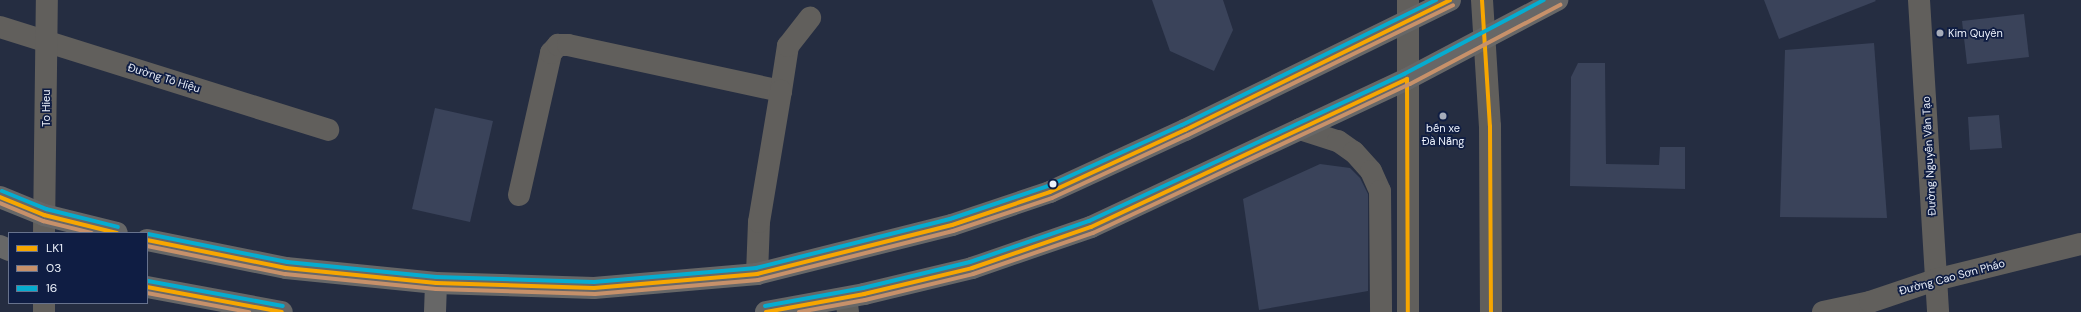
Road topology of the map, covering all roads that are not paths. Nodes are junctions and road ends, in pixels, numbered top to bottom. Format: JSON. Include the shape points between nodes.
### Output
{"nodes":[{"id":1,"x":47,"y":0,"type":"edge"},
{"id":2,"x":1408,"y":0,"type":"edge"},
{"id":3,"x":1450,"y":0,"type":"edge"},
{"id":4,"x":1482,"y":0,"type":"edge"},
{"id":5,"x":1557,"y":0,"type":"edge"},
{"id":6,"x":1919,"y":0,"type":"edge"},
{"id":7,"x":810,"y":18,"type":"dead end"},
{"id":8,"x":1408,"y":22,"type":"junction"},
{"id":9,"x":0,"y":27,"type":"edge"},
{"id":10,"x":1485,"y":39,"type":"junction"},
{"id":11,"x":47,"y":42,"type":"junction"},
{"id":12,"x":1408,"y":79,"type":"junction"},
{"id":13,"x":781,"y":91,"type":"junction"},
{"id":14,"x":1300,"y":129,"type":"junction"},
{"id":15,"x":328,"y":130,"type":"dead end"},
{"id":16,"x":519,"y":195,"type":"dead end"},
{"id":17,"x":0,"y":197,"type":"edge"},
{"id":18,"x":44,"y":224,"type":"edge"},
{"id":19,"x":109,"y":232,"type":"edge"},
{"id":20,"x":148,"y":240,"type":"edge"},
{"id":21,"x":2081,"y":244,"type":"edge"},
{"id":22,"x":758,"y":274,"type":"junction"},
{"id":23,"x":1935,"y":280,"type":"junction"},
{"id":24,"x":436,"y":283,"type":"junction"},
{"id":25,"x":148,"y":287,"type":"edge"},
{"id":26,"x":847,"y":305,"type":"edge"},
{"id":27,"x":282,"y":312,"type":"edge"},
{"id":28,"x":435,"y":312,"type":"edge"},
{"id":29,"x":766,"y":312,"type":"edge"},
{"id":30,"x":1381,"y":312,"type":"edge"},
{"id":31,"x":1408,"y":312,"type":"edge"},
{"id":32,"x":1491,"y":312,"type":"edge"},
{"id":33,"x":1823,"y":312,"type":"edge"},
{"id":34,"x":1938,"y":312,"type":"edge"}],
"edges":[{"from":1,"to":11,"type":"street","name":"To Hieu"},
{"from":2,"to":8,"type":"street"},
{"from":3,"to":8,"type":"highway"},
{"from":4,"to":10,"type":"street"},
{"from":5,"to":10,"type":"highway"},
{"from":6,"to":23,"type":"street","name":"Đường Nguyễn Văn Tạo"},
{"from":7,"to":13,"type":"street","via":[[788,46]]},
{"from":8,"to":12,"type":"street"},
{"from":8,"to":22,"type":"highway","via":[[1050,192],[945,227]]},
{"from":9,"to":11,"type":"street","name":"Đường Tô Hiệu"},
{"from":10,"to":12,"type":"highway"},
{"from":10,"to":32,"type":"street","via":[[1490,126]]},
{"from":11,"to":15,"type":"street","name":"Đường Tô Hiệu"},
{"from":11,"to":18,"type":"street","name":"To Hieu"},
{"from":12,"to":14,"type":"highway"},
{"from":12,"to":31,"type":"street"},
{"from":13,"to":16,"type":"street","via":[[568,45],[558,45],[551,53]]},
{"from":13,"to":22,"type":"street","via":[[759,222]]},
{"from":14,"to":26,"type":"highway","via":[[1091,227],[972,268]]},
{"from":14,"to":30,"type":"street","via":[[1338,141],[1354,152],[1371,171],[1380,191]]},
{"from":17,"to":18,"type":"highway"},
{"from":18,"to":19,"type":"highway"},
{"from":20,"to":24,"type":"highway","via":[[286,268]]},
{"from":21,"to":23,"type":"street","name":"Đường Cao Sơn Pháo"},
{"from":22,"to":24,"type":"highway","via":[[594,288]]},
{"from":23,"to":33,"type":"street","name":"Đường Cao Sơn Pháo","via":[[1870,302]]},
{"from":23,"to":34,"type":"street","name":"Đường Nguyễn Văn Tạo"},
{"from":24,"to":28,"type":"highway"},
{"from":25,"to":27,"type":"highway"},
{"from":26,"to":29,"type":"highway"}]}
